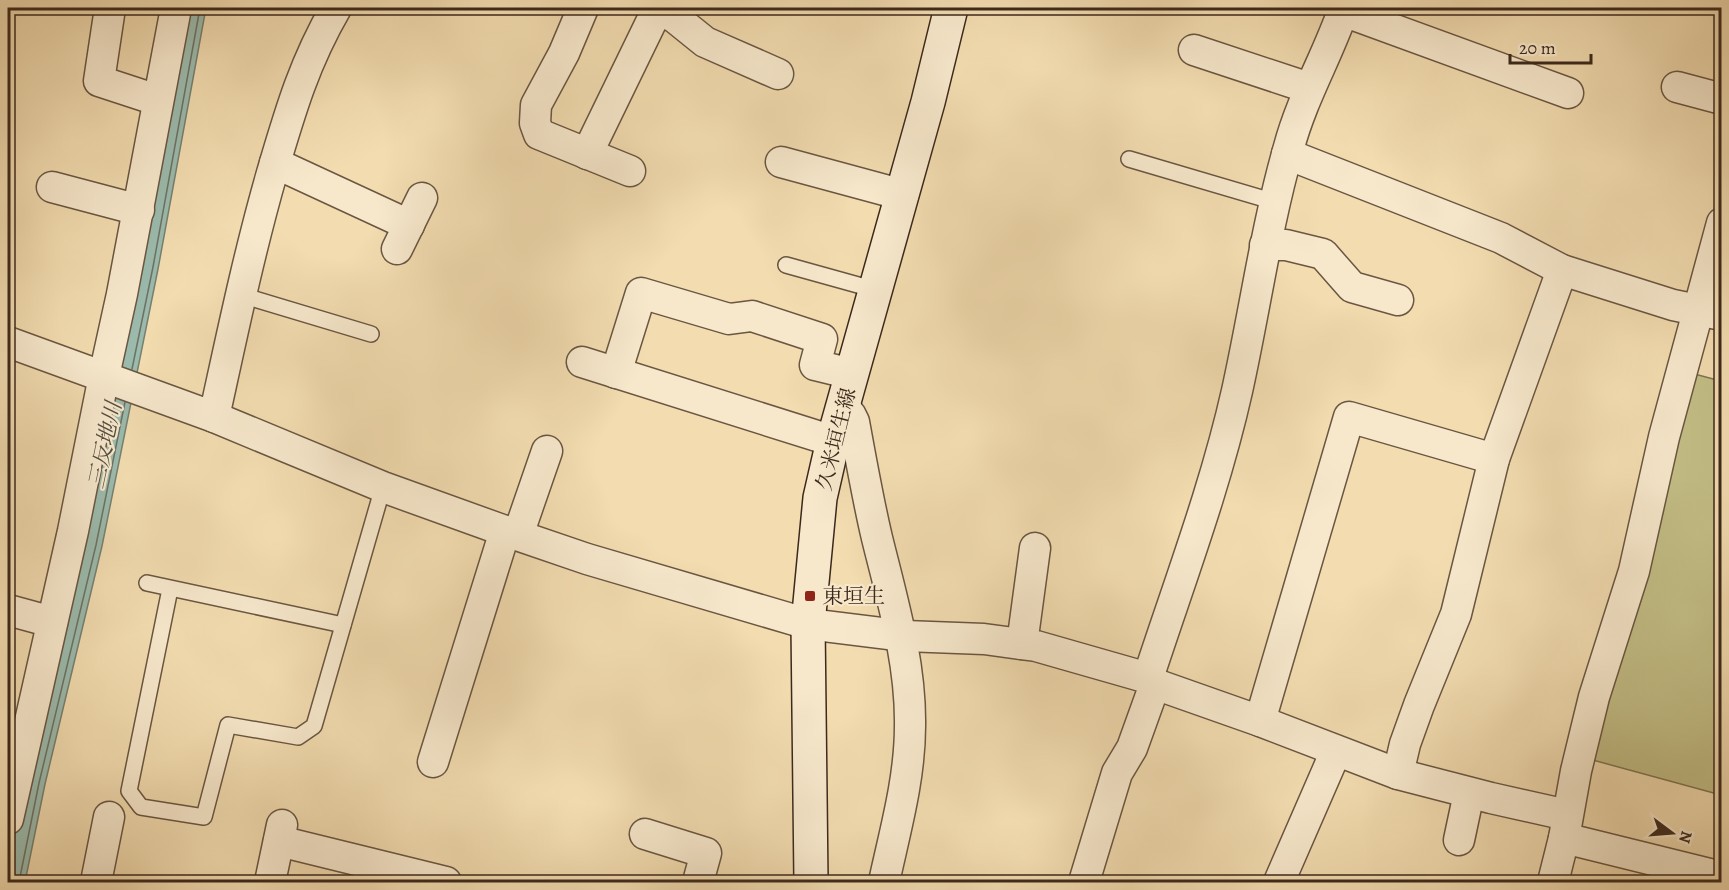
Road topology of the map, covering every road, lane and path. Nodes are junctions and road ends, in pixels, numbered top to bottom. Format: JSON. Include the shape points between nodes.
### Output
{"nodes":[{"id":1,"x":110,"y":8,"type":"edge"},
{"id":2,"x":176,"y":8,"type":"edge"},
{"id":3,"x":336,"y":8,"type":"edge"},
{"id":4,"x":583,"y":8,"type":"edge"},
{"id":5,"x":656,"y":8,"type":"edge"},
{"id":6,"x":951,"y":8,"type":"edge"},
{"id":7,"x":1344,"y":9,"type":"edge"},
{"id":8,"x":1194,"y":50,"type":"dead end"},
{"id":9,"x":778,"y":74,"type":"dead end"},
{"id":10,"x":1554,"y":82,"type":"dead end"},
{"id":11,"x":1677,"y":87,"type":"dead end"},
{"id":12,"x":1309,"y":88,"type":"junction"},
{"id":13,"x":1722,"y":99,"type":"edge"},
{"id":14,"x":157,"y":100,"type":"junction"},
{"id":15,"x":587,"y":154,"type":"junction"},
{"id":16,"x":1287,"y":154,"type":"junction"},
{"id":17,"x":1130,"y":159,"type":"dead end"},
{"id":18,"x":781,"y":162,"type":"dead end"},
{"id":19,"x":275,"y":163,"type":"junction"},
{"id":20,"x":630,"y":171,"type":"dead end"},
{"id":21,"x":52,"y":187,"type":"dead end"},
{"id":22,"x":903,"y":195,"type":"junction"},
{"id":23,"x":422,"y":198,"type":"dead end"},
{"id":24,"x":1275,"y":202,"type":"junction"},
{"id":25,"x":139,"y":210,"type":"junction"},
{"id":26,"x":1722,"y":223,"type":"edge"},
{"id":27,"x":1265,"y":245,"type":"junction"},
{"id":28,"x":786,"y":265,"type":"dead end"},
{"id":29,"x":1562,"y":270,"type":"junction"},
{"id":30,"x":876,"y":290,"type":"junction"},
{"id":31,"x":241,"y":295,"type":"junction"},
{"id":32,"x":1398,"y":300,"type":"dead end"},
{"id":33,"x":1709,"y":312,"type":"edge"},
{"id":34,"x":371,"y":334,"type":"dead end"},
{"id":35,"x":8,"y":342,"type":"edge"},
{"id":36,"x":582,"y":362,"type":"dead end"},
{"id":37,"x":616,"y":373,"type":"junction"},
{"id":38,"x":852,"y":374,"type":"junction"},
{"id":39,"x":105,"y":377,"type":"junction"},
{"id":40,"x":842,"y":410,"type":"junction"},
{"id":41,"x":214,"y":417,"type":"junction"},
{"id":42,"x":833,"y":441,"type":"junction"},
{"id":43,"x":547,"y":451,"type":"dead end"},
{"id":44,"x":1494,"y":459,"type":"junction"},
{"id":45,"x":383,"y":487,"type":"junction"},
{"id":46,"x":511,"y":533,"type":"junction"},
{"id":47,"x":1035,"y":548,"type":"dead end"},
{"id":48,"x":147,"y":583,"type":"dead end"},
{"id":49,"x":170,"y":589,"type":"junction"},
{"id":50,"x":8,"y":610,"type":"edge"},
{"id":51,"x":52,"y":622,"type":"junction"},
{"id":52,"x":808,"y":624,"type":"junction"},
{"id":53,"x":343,"y":625,"type":"junction"},
{"id":54,"x":900,"y":636,"type":"junction"},
{"id":55,"x":1022,"y":644,"type":"junction"},
{"id":56,"x":1152,"y":681,"type":"junction"},
{"id":57,"x":1260,"y":721,"type":"junction"},
{"id":58,"x":1336,"y":750,"type":"junction"},
{"id":59,"x":433,"y":762,"type":"dead end"},
{"id":60,"x":1398,"y":774,"type":"junction"},
{"id":61,"x":1469,"y":793,"type":"junction"},
{"id":62,"x":109,"y":817,"type":"dead end"},
{"id":63,"x":8,"y":819,"type":"edge"},
{"id":64,"x":1566,"y":826,"type":"junction"},
{"id":65,"x":645,"y":834,"type":"dead end"},
{"id":66,"x":1459,"y":840,"type":"dead end"},
{"id":67,"x":106,"y":877,"type":"edge"},
{"id":68,"x":1722,"y":877,"type":"edge"},
{"id":69,"x":270,"y":882,"type":"edge"},
{"id":70,"x":446,"y":882,"type":"edge"},
{"id":71,"x":698,"y":882,"type":"edge"},
{"id":72,"x":811,"y":882,"type":"edge"},
{"id":73,"x":884,"y":882,"type":"edge"},
{"id":74,"x":1084,"y":882,"type":"edge"},
{"id":75,"x":1279,"y":882,"type":"edge"},
{"id":76,"x":1553,"y":882,"type":"edge"}],
"edges":[{"from":1,"to":14,"type":"street","via":[[99,81]]},
{"from":2,"to":14,"type":"street"},
{"from":3,"to":19,"type":"street","via":[[294,96]]},
{"from":4,"to":15,"type":"street","via":[[536,105],[535,123],[539,134]]},
{"from":5,"to":9,"type":"street","via":[[674,16],[705,42]]},
{"from":5,"to":15,"type":"street"},
{"from":6,"to":22,"type":"main road","name":"久米垣生線"},
{"from":7,"to":10,"type":"street"},
{"from":7,"to":12,"type":"street"},
{"from":8,"to":12,"type":"street"},
{"from":11,"to":13,"type":"street"},
{"from":12,"to":16,"type":"street"},
{"from":14,"to":25,"type":"street"},
{"from":15,"to":20,"type":"street"},
{"from":16,"to":24,"type":"street"},
{"from":16,"to":29,"type":"street","via":[[1501,238]]},
{"from":17,"to":24,"type":"lane"},
{"from":18,"to":22,"type":"street"},
{"from":19,"to":23,"type":"street","via":[[403,237]]},
{"from":19,"to":31,"type":"street"},
{"from":21,"to":25,"type":"street"},
{"from":22,"to":30,"type":"main road","name":"久米垣生線"},
{"from":24,"to":27,"type":"street"},
{"from":25,"to":39,"type":"street"},
{"from":26,"to":33,"type":"street"},
{"from":27,"to":32,"type":"street","via":[[1306,248],[1323,254],[1352,287]]},
{"from":27,"to":56,"type":"street","via":[[1222,453]]},
{"from":28,"to":30,"type":"lane"},
{"from":29,"to":33,"type":"street","via":[[1673,305]]},
{"from":29,"to":44,"type":"street"},
{"from":30,"to":38,"type":"main road","name":"久米垣生線"},
{"from":31,"to":34,"type":"lane"},
{"from":31,"to":41,"type":"street"},
{"from":33,"to":64,"type":"street","via":[[1664,437],[1634,571],[1594,697]]},
{"from":35,"to":39,"type":"street"},
{"from":36,"to":37,"type":"street"},
{"from":37,"to":38,"type":"street","via":[[641,293],[729,319],[752,316],[822,339],[815,365]]},
{"from":37,"to":42,"type":"street"},
{"from":38,"to":40,"type":"main road","name":"久米垣生線"},
{"from":39,"to":41,"type":"street"},
{"from":39,"to":51,"type":"street"},
{"from":40,"to":42,"type":"main road","name":"久米垣生線"},
{"from":40,"to":54,"type":"street","via":[[854,422]]},
{"from":41,"to":45,"type":"street"},
{"from":42,"to":52,"type":"main road","name":"久米垣生線","via":[[820,498]]},
{"from":43,"to":46,"type":"street"},
{"from":44,"to":57,"type":"street","via":[[1349,417]]},
{"from":44,"to":60,"type":"street","via":[[1456,614],[1419,705]]},
{"from":45,"to":46,"type":"street"},
{"from":45,"to":53,"type":"lane"},
{"from":46,"to":52,"type":"street"},
{"from":46,"to":59,"type":"street"},
{"from":47,"to":55,"type":"street"},
{"from":48,"to":49,"type":"lane"},
{"from":49,"to":53,"type":"lane"},
{"from":49,"to":53,"type":"lane","via":[[129,791],[141,807],[204,817],[228,725],[298,737],[314,726]]},
{"from":50,"to":51,"type":"street"},
{"from":51,"to":63,"type":"street"},
{"from":52,"to":54,"type":"street"},
{"from":52,"to":72,"type":"main road","name":"久米垣生線"},
{"from":54,"to":55,"type":"street"},
{"from":54,"to":73,"type":"street","via":[[910,699],[910,727],[901,806]]},
{"from":55,"to":56,"type":"street"},
{"from":56,"to":57,"type":"street"},
{"from":56,"to":74,"type":"street","via":[[1132,748],[1117,773]]},
{"from":57,"to":58,"type":"street"},
{"from":58,"to":60,"type":"street"},
{"from":58,"to":75,"type":"street"},
{"from":60,"to":61,"type":"street"},
{"from":61,"to":64,"type":"street"},
{"from":61,"to":66,"type":"street"},
{"from":62,"to":67,"type":"street"},
{"from":64,"to":68,"type":"street"},
{"from":64,"to":76,"type":"street"},
{"from":65,"to":71,"type":"street","via":[[706,853]]},
{"from":69,"to":70,"type":"street","via":[[280,833]]}]}
